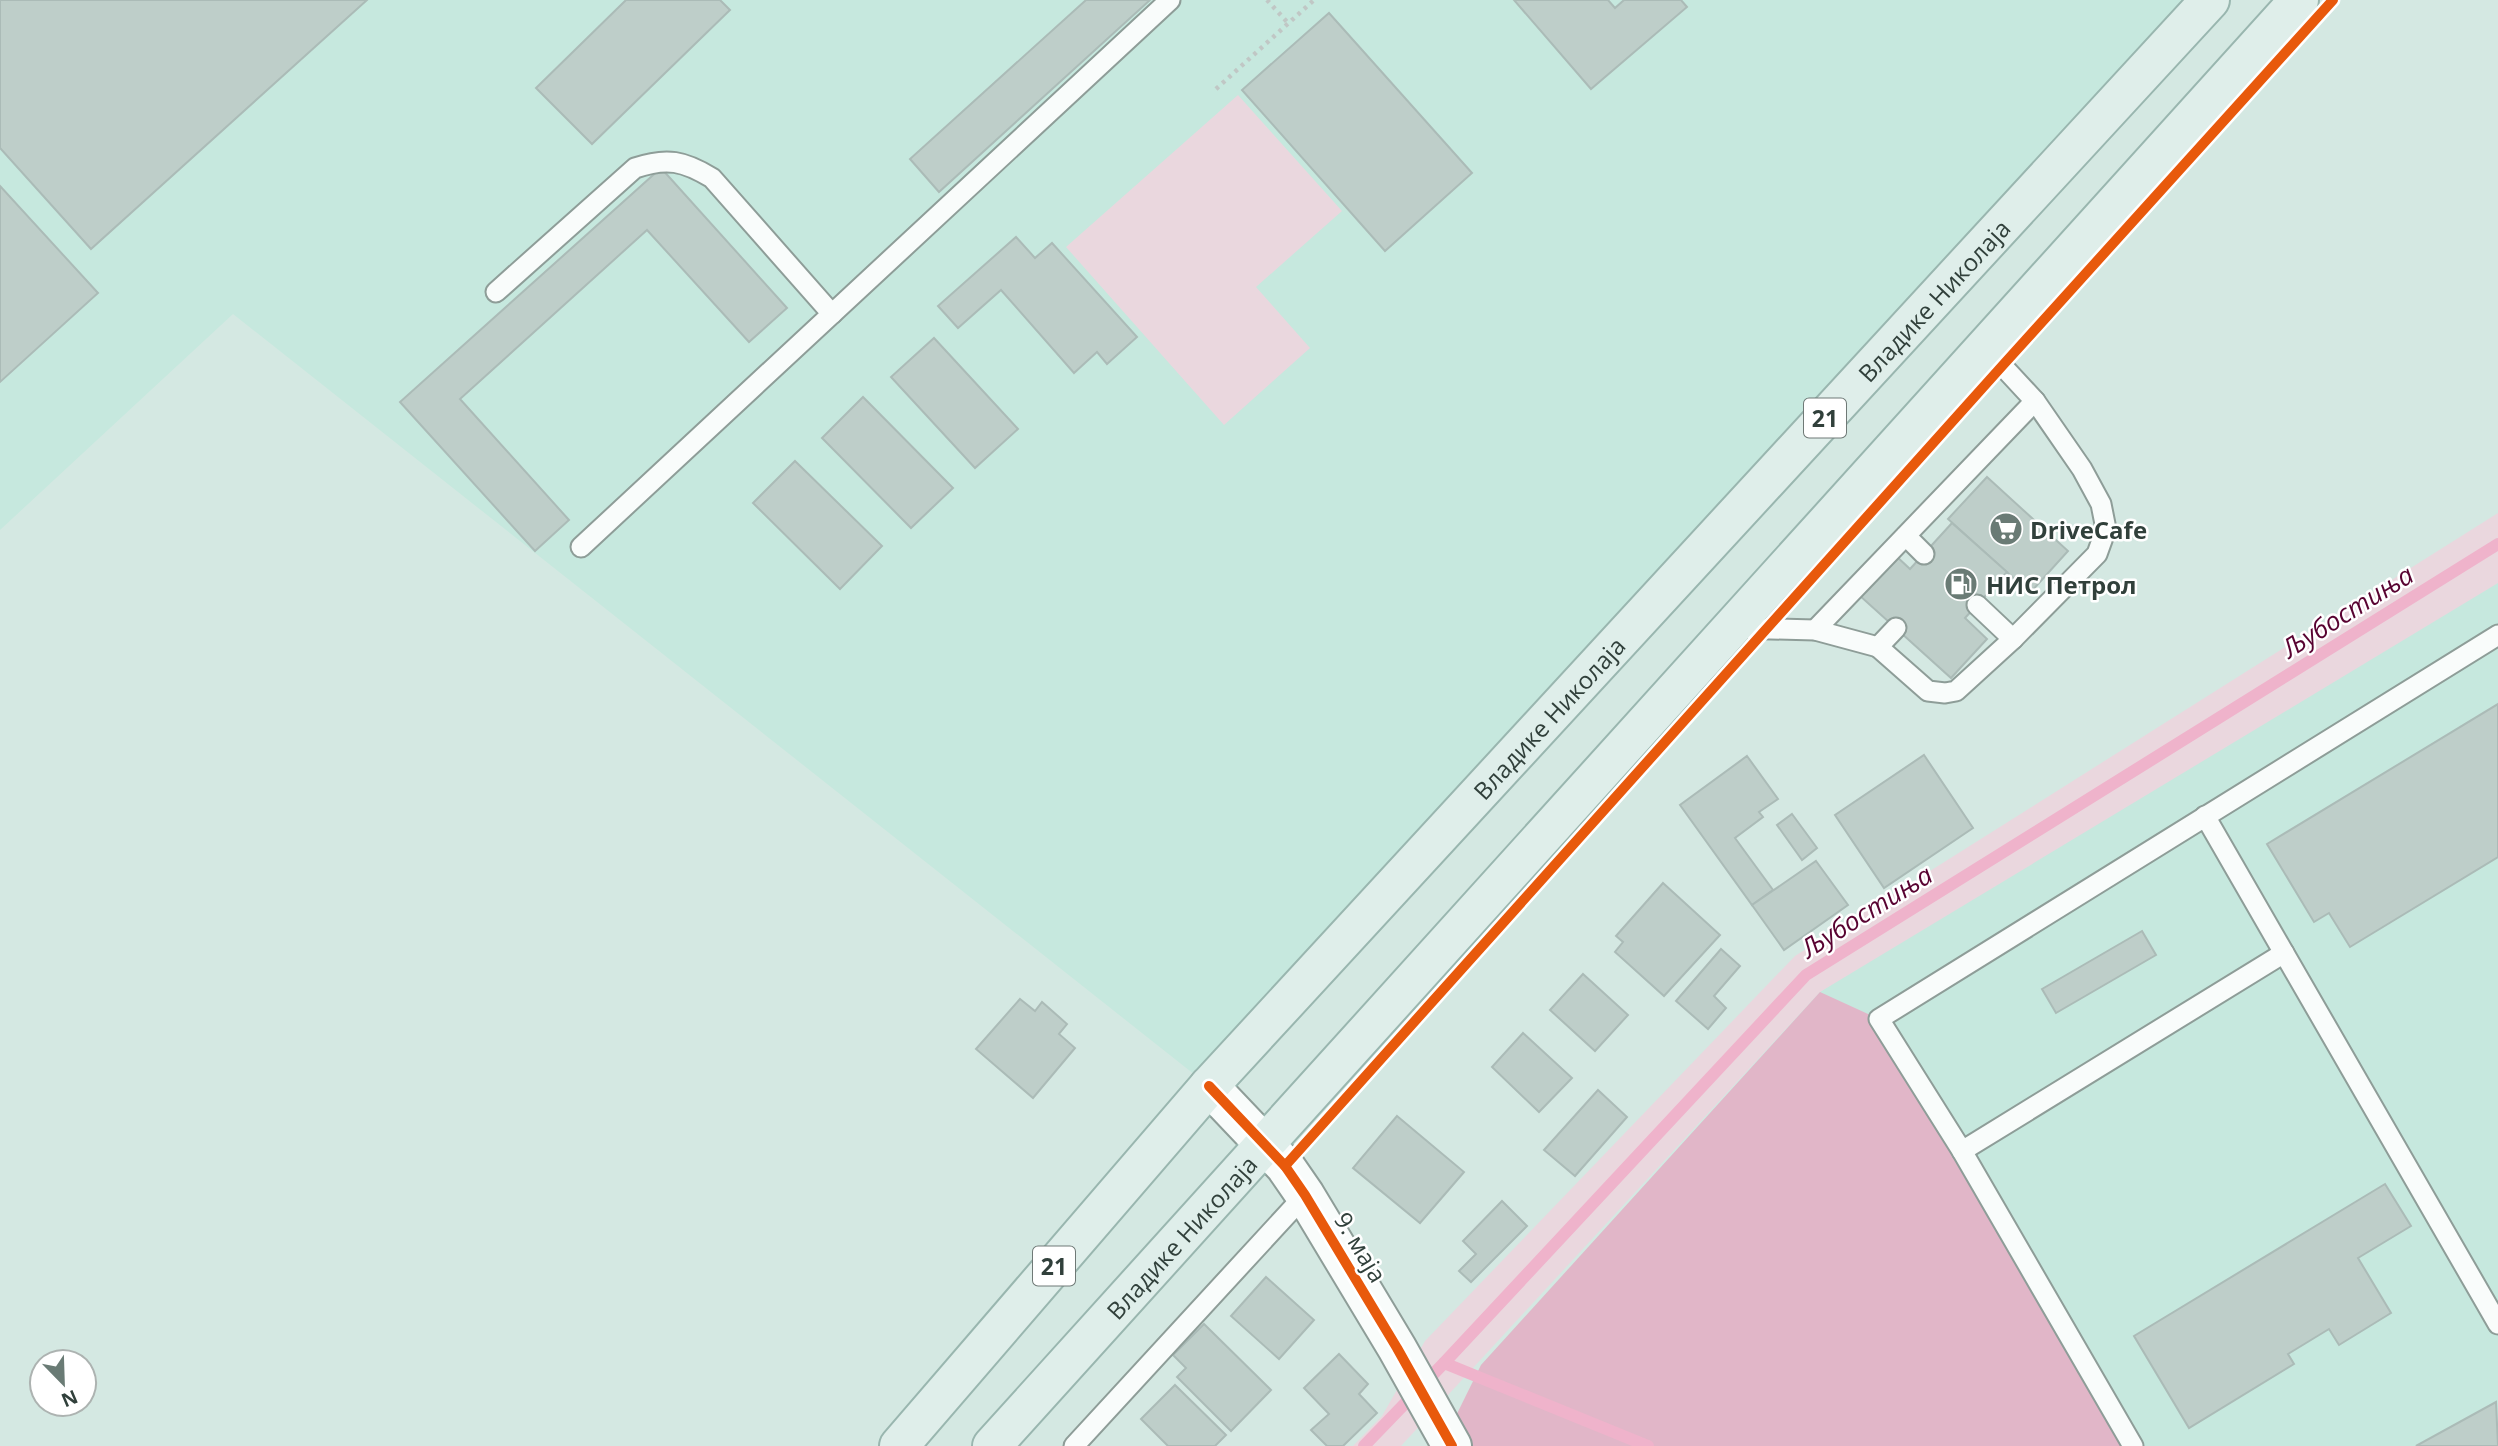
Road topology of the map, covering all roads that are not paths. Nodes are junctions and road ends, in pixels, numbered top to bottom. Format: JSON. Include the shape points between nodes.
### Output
{"nodes":[{"id":1,"x":1170,"y":0,"type":"edge"},
{"id":2,"x":2210,"y":0,"type":"edge"},
{"id":3,"x":2299,"y":0,"type":"edge"},
{"id":4,"x":496,"y":292,"type":"dead end"},
{"id":5,"x":832,"y":314,"type":"junction"},
{"id":6,"x":1984,"y":346,"type":"junction"},
{"id":7,"x":2035,"y":401,"type":"junction"},
{"id":8,"x":1906,"y":536,"type":"junction"},
{"id":9,"x":581,"y":547,"type":"dead end"},
{"id":10,"x":1924,"y":554,"type":"dead end"},
{"id":11,"x":1977,"y":604,"type":"dead end"},
{"id":12,"x":1731,"y":628,"type":"junction"},
{"id":13,"x":1896,"y":628,"type":"dead end"},
{"id":14,"x":1815,"y":630,"type":"junction"},
{"id":15,"x":2498,"y":635,"type":"edge"},
{"id":16,"x":2013,"y":639,"type":"junction"},
{"id":17,"x":1878,"y":647,"type":"junction"},
{"id":18,"x":2205,"y":816,"type":"junction"},
{"id":19,"x":2284,"y":953,"type":"junction"},
{"id":20,"x":1209,"y":1086,"type":"junction"},
{"id":21,"x":1266,"y":1145,"type":"junction"},
{"id":22,"x":1962,"y":1151,"type":"junction"},
{"id":23,"x":1305,"y":1195,"type":"junction"},
{"id":24,"x":2498,"y":1324,"type":"edge"},
{"id":25,"x":1445,"y":1443,"type":"edge"},
{"id":26,"x":899,"y":1446,"type":"edge"},
{"id":27,"x":992,"y":1446,"type":"edge"},
{"id":28,"x":1074,"y":1446,"type":"edge"},
{"id":29,"x":2133,"y":1446,"type":"edge"}],
"edges":[{"from":1,"to":5,"type":"lane"},
{"from":2,"to":20,"type":"main road","name":"Владике Николаја","number":"21"},
{"from":3,"to":6,"type":"main road","name":"Владике Николаја"},
{"from":4,"to":5,"type":"lane","via":[[635,168],[674,162],[693,166],[712,178]]},
{"from":5,"to":9,"type":"lane"},
{"from":6,"to":7,"type":"lane"},
{"from":6,"to":12,"type":"main road","name":"Владике Николаја"},
{"from":7,"to":8,"type":"lane"},
{"from":7,"to":16,"type":"lane","via":[[2082,469],[2101,504],[2106,528],[2096,554]]},
{"from":8,"to":10,"type":"lane"},
{"from":8,"to":14,"type":"lane"},
{"from":11,"to":16,"type":"lane"},
{"from":12,"to":14,"type":"lane"},
{"from":12,"to":21,"type":"main road","name":"Владике Николаја"},
{"from":13,"to":17,"type":"lane"},
{"from":14,"to":17,"type":"lane"},
{"from":15,"to":18,"type":"lane"},
{"from":16,"to":17,"type":"lane","via":[[1965,685],[1945,693],[1928,691]]},
{"from":18,"to":19,"type":"lane"},
{"from":18,"to":22,"type":"lane","via":[[1879,1019]]},
{"from":19,"to":22,"type":"lane"},
{"from":19,"to":24,"type":"lane"},
{"from":20,"to":21,"type":"street","name":"9. маја"},
{"from":20,"to":26,"type":"main road","name":"Владике Николаја","number":"21"},
{"from":21,"to":23,"type":"street","name":"9. маја"},
{"from":21,"to":27,"type":"main road","name":"Владике Николаја"},
{"from":22,"to":29,"type":"lane"},
{"from":23,"to":25,"type":"street","name":"9. маја","via":[[1397,1348]]},
{"from":23,"to":28,"type":"lane"}]}
